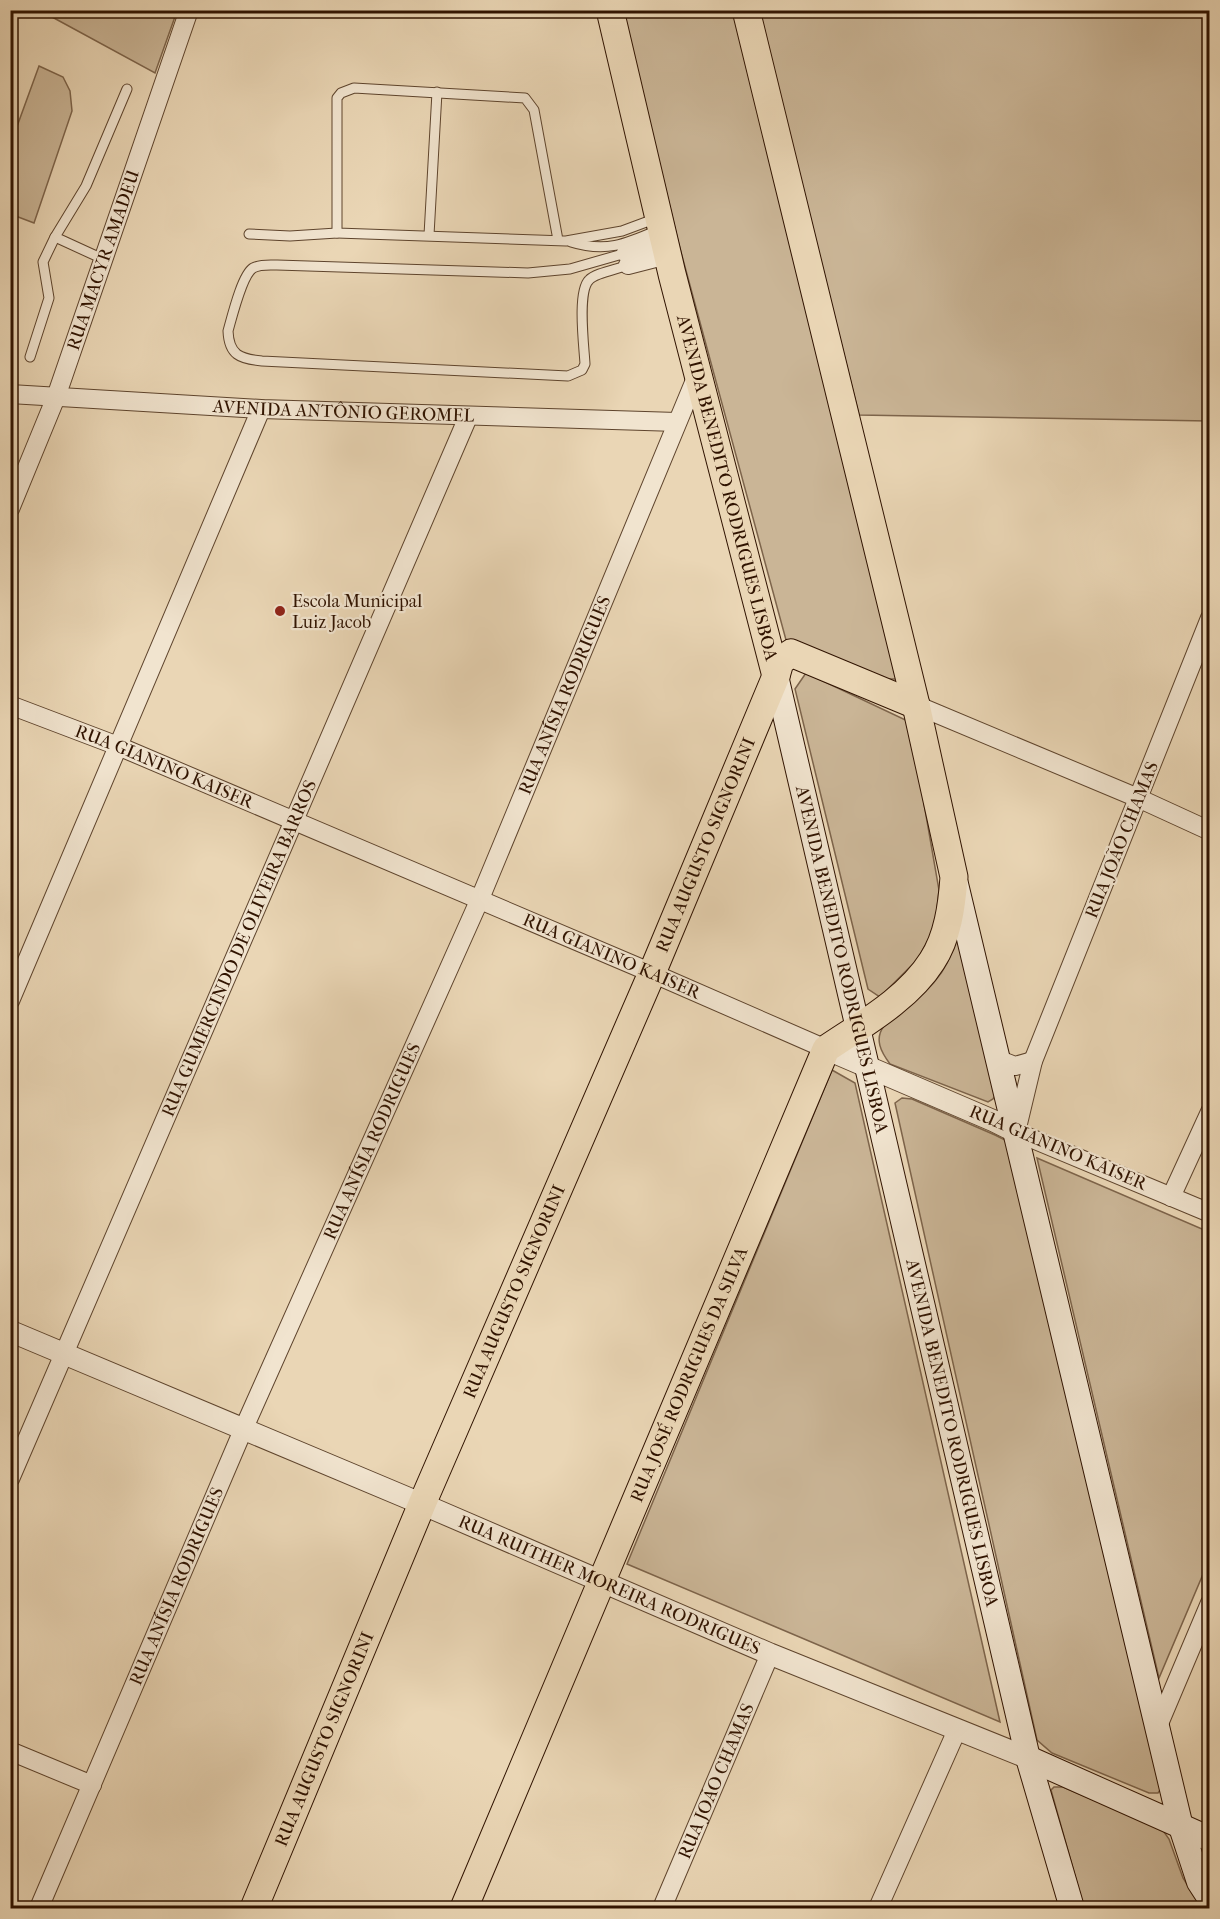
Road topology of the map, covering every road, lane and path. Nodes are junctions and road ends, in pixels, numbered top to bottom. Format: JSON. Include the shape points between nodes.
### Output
{"nodes":[{"id":1,"x":68,"y":10,"type":"edge"},
{"id":2,"x":79,"y":10,"type":"edge"},
{"id":3,"x":189,"y":10,"type":"edge"},
{"id":4,"x":610,"y":10,"type":"edge"},
{"id":5,"x":746,"y":10,"type":"edge"},
{"id":6,"x":127,"y":88,"type":"dead end"},
{"id":7,"x":437,"y":92,"type":"junction"},
{"id":8,"x":337,"y":233,"type":"junction"},
{"id":9,"x":249,"y":234,"type":"dead end"},
{"id":10,"x":429,"y":235,"type":"junction"},
{"id":11,"x":663,"y":235,"type":"junction"},
{"id":12,"x":55,"y":237,"type":"junction"},
{"id":13,"x":562,"y":240,"type":"junction"},
{"id":14,"x":104,"y":259,"type":"junction"},
{"id":15,"x":627,"y":259,"type":"junction"},
{"id":16,"x":30,"y":357,"type":"dead end"},
{"id":17,"x":698,"y":373,"type":"junction"},
{"id":18,"x":10,"y":394,"type":"edge"},
{"id":19,"x":56,"y":397,"type":"junction"},
{"id":20,"x":261,"y":409,"type":"junction"},
{"id":21,"x":468,"y":417,"type":"junction"},
{"id":22,"x":677,"y":422,"type":"junction"},
{"id":23,"x":10,"y":509,"type":"edge"},
{"id":24,"x":1209,"y":618,"type":"edge"},
{"id":25,"x":776,"y":676,"type":"junction"},
{"id":26,"x":10,"y":705,"type":"edge"},
{"id":27,"x":916,"y":705,"type":"junction"},
{"id":28,"x":118,"y":746,"type":"junction"},
{"id":29,"x":1138,"y":798,"type":"junction"},
{"id":30,"x":294,"y":821,"type":"junction"},
{"id":31,"x":1209,"y":831,"type":"edge"},
{"id":32,"x":954,"y":877,"type":"junction"},
{"id":33,"x":479,"y":900,"type":"junction"},
{"id":34,"x":652,"y":973,"type":"junction"},
{"id":35,"x":10,"y":1001,"type":"edge"},
{"id":36,"x":859,"y":1027,"type":"junction"},
{"id":37,"x":826,"y":1049,"type":"junction"},
{"id":38,"x":997,"y":1059,"type":"junction"},
{"id":39,"x":1033,"y":1061,"type":"junction"},
{"id":40,"x":867,"y":1067,"type":"junction"},
{"id":41,"x":1209,"y":1112,"type":"edge"},
{"id":42,"x":1016,"y":1132,"type":"junction"},
{"id":43,"x":1171,"y":1197,"type":"junction"},
{"id":44,"x":1209,"y":1213,"type":"edge"},
{"id":45,"x":10,"y":1331,"type":"edge"},
{"id":46,"x":64,"y":1354,"type":"junction"},
{"id":47,"x":243,"y":1430,"type":"junction"},
{"id":48,"x":10,"y":1479,"type":"edge"},
{"id":49,"x":422,"y":1504,"type":"junction"},
{"id":50,"x":601,"y":1582,"type":"junction"},
{"id":51,"x":1209,"y":1604,"type":"edge"},
{"id":52,"x":770,"y":1654,"type":"junction"},
{"id":53,"x":1158,"y":1726,"type":"junction"},
{"id":54,"x":957,"y":1730,"type":"junction"},
{"id":55,"x":10,"y":1751,"type":"edge"},
{"id":56,"x":1028,"y":1758,"type":"junction"},
{"id":57,"x":92,"y":1785,"type":"junction"},
{"id":58,"x":1181,"y":1827,"type":"junction"},
{"id":59,"x":1209,"y":1839,"type":"edge"},
{"id":60,"x":1209,"y":1899,"type":"edge"},
{"id":61,"x":39,"y":1908,"type":"edge"},
{"id":62,"x":254,"y":1908,"type":"edge"},
{"id":63,"x":464,"y":1908,"type":"edge"},
{"id":64,"x":662,"y":1908,"type":"edge"},
{"id":65,"x":878,"y":1908,"type":"edge"},
{"id":66,"x":1072,"y":1908,"type":"edge"}],
"edges":[{"from":1,"to":2,"type":"path","via":[[78,15]]},
{"from":3,"to":14,"type":"street","name":"RUA MACYR AMADEU"},
{"from":4,"to":11,"type":"main road","name":"AVENIDA BENEDITO RODRIGUES LISBOA"},
{"from":5,"to":27,"type":"main road"},
{"from":6,"to":12,"type":"lane","via":[[86,186]]},
{"from":7,"to":8,"type":"lane","via":[[354,88],[340,93]]},
{"from":7,"to":10,"type":"lane"},
{"from":7,"to":13,"type":"lane","via":[[519,96],[530,102]]},
{"from":8,"to":9,"type":"lane"},
{"from":8,"to":10,"type":"lane"},
{"from":10,"to":13,"type":"lane"},
{"from":11,"to":13,"type":"lane","via":[[622,231]]},
{"from":11,"to":15,"type":"street"},
{"from":11,"to":17,"type":"main road","name":"AVENIDA BENEDITO RODRIGUES LISBOA"},
{"from":12,"to":14,"type":"lane"},
{"from":12,"to":16,"type":"lane","via":[[44,262],[49,298]]},
{"from":14,"to":19,"type":"street","name":"RUA MACYR AMADEU"},
{"from":15,"to":15,"type":"lane","via":[[528,273],[259,266],[245,279],[228,339],[236,354],[262,362],[568,376],[582,370],[585,364],[583,307],[588,280]]},
{"from":17,"to":22,"type":"street","name":"RUA ANÍSIA RODRIGUES"},
{"from":17,"to":25,"type":"main road","name":"AVENIDA BENEDITO RODRIGUES LISBOA"},
{"from":18,"to":19,"type":"street","name":"AVENIDA ANTÔNIO GEROMEL"},
{"from":19,"to":20,"type":"street","name":"AVENIDA ANTÔNIO GEROMEL"},
{"from":19,"to":23,"type":"street","name":"RUA MACYR AMADEU"},
{"from":20,"to":21,"type":"street","name":"AVENIDA ANTÔNIO GEROMEL"},
{"from":20,"to":28,"type":"street"},
{"from":21,"to":22,"type":"street","name":"AVENIDA ANTÔNIO GEROMEL"},
{"from":21,"to":30,"type":"street","name":"RUA GUMERCINDO DE OLIVEIRA BARROS"},
{"from":22,"to":33,"type":"street","name":"RUA ANÍSIA RODRIGUES"},
{"from":24,"to":29,"type":"street","name":"RUA JOÃO CHAMAS"},
{"from":25,"to":27,"type":"main road","name":"RUA AUGUSTO SIGNORINI","via":[[780,662],[791,653]]},
{"from":25,"to":34,"type":"main road","name":"RUA AUGUSTO SIGNORINI"},
{"from":25,"to":36,"type":"main road","name":"AVENIDA BENEDITO RODRIGUES LISBOA"},
{"from":26,"to":28,"type":"street","name":"RUA GIANINO KAISER"},
{"from":27,"to":29,"type":"street"},
{"from":27,"to":32,"type":"main road"},
{"from":28,"to":30,"type":"street","name":"RUA GIANINO KAISER"},
{"from":28,"to":35,"type":"street"},
{"from":29,"to":31,"type":"street"},
{"from":29,"to":39,"type":"street","name":"RUA JOÃO CHAMAS"},
{"from":30,"to":33,"type":"street","name":"RUA GIANINO KAISER"},
{"from":30,"to":46,"type":"street","name":"RUA GUMERCINDO DE OLIVEIRA BARROS"},
{"from":32,"to":36,"type":"main road","via":[[946,929],[933,960],[913,986]]},
{"from":32,"to":38,"type":"main road"},
{"from":33,"to":34,"type":"street","name":"RUA GIANINO KAISER"},
{"from":33,"to":47,"type":"street","name":"RUA ANÍSIA RODRIGUES"},
{"from":34,"to":37,"type":"street","name":"RUA GIANINO KAISER"},
{"from":34,"to":49,"type":"main road","name":"RUA AUGUSTO SIGNORINI"},
{"from":36,"to":37,"type":"main road"},
{"from":36,"to":40,"type":"main road","name":"AVENIDA BENEDITO RODRIGUES LISBOA"},
{"from":37,"to":40,"type":"street","name":"RUA GIANINO KAISER"},
{"from":37,"to":50,"type":"main road","name":"RUA JOSÉ RODRIGUES DA SILVA"},
{"from":38,"to":39,"type":"street","via":[[1016,1066]]},
{"from":38,"to":42,"type":"main road"},
{"from":39,"to":42,"type":"street","name":"RUA JOÃO CHAMAS"},
{"from":40,"to":42,"type":"street","name":"RUA GIANINO KAISER"},
{"from":40,"to":56,"type":"main road","name":"AVENIDA BENEDITO RODRIGUES LISBOA"},
{"from":41,"to":43,"type":"street"},
{"from":42,"to":43,"type":"street","name":"RUA GIANINO KAISER"},
{"from":42,"to":53,"type":"main road"},
{"from":43,"to":44,"type":"street","name":"RUA GIANINO KAISER"},
{"from":45,"to":46,"type":"street","name":"RUA RUITHER MOREIRA RODRIGUES"},
{"from":46,"to":47,"type":"street","name":"RUA RUITHER MOREIRA RODRIGUES"},
{"from":46,"to":48,"type":"street","name":"RUA GUMERCINDO DE OLIVEIRA BARROS"},
{"from":47,"to":49,"type":"street","name":"RUA RUITHER MOREIRA RODRIGUES"},
{"from":47,"to":57,"type":"street","name":"RUA ANÍSIA RODRIGUES"},
{"from":49,"to":50,"type":"street","name":"RUA RUITHER MOREIRA RODRIGUES"},
{"from":49,"to":62,"type":"main road","name":"RUA AUGUSTO SIGNORINI"},
{"from":50,"to":52,"type":"street","name":"RUA RUITHER MOREIRA RODRIGUES"},
{"from":50,"to":63,"type":"main road","name":"RUA JOSÉ RODRIGUES DA SILVA"},
{"from":51,"to":53,"type":"street"},
{"from":52,"to":54,"type":"street","name":"RUA RUITHER MOREIRA RODRIGUES"},
{"from":52,"to":64,"type":"street","name":"RUA JOÃO CHAMAS"},
{"from":53,"to":58,"type":"main road"},
{"from":54,"to":56,"type":"street","name":"RUA RUITHER MOREIRA RODRIGUES"},
{"from":54,"to":65,"type":"street"},
{"from":55,"to":57,"type":"street"},
{"from":56,"to":58,"type":"main road","name":"RUA RUITHER MOREIRA RODRIGUES"},
{"from":56,"to":66,"type":"main road","name":"AVENIDA BENEDITO RODRIGUES LISBOA"},
{"from":57,"to":61,"type":"street","name":"RUA ANÍSIA RODRIGUES"},
{"from":58,"to":59,"type":"main road","name":"RUA RUITHER MOREIRA RODRIGUES"},
{"from":58,"to":60,"type":"main road","via":[[1199,1882]]}]}
